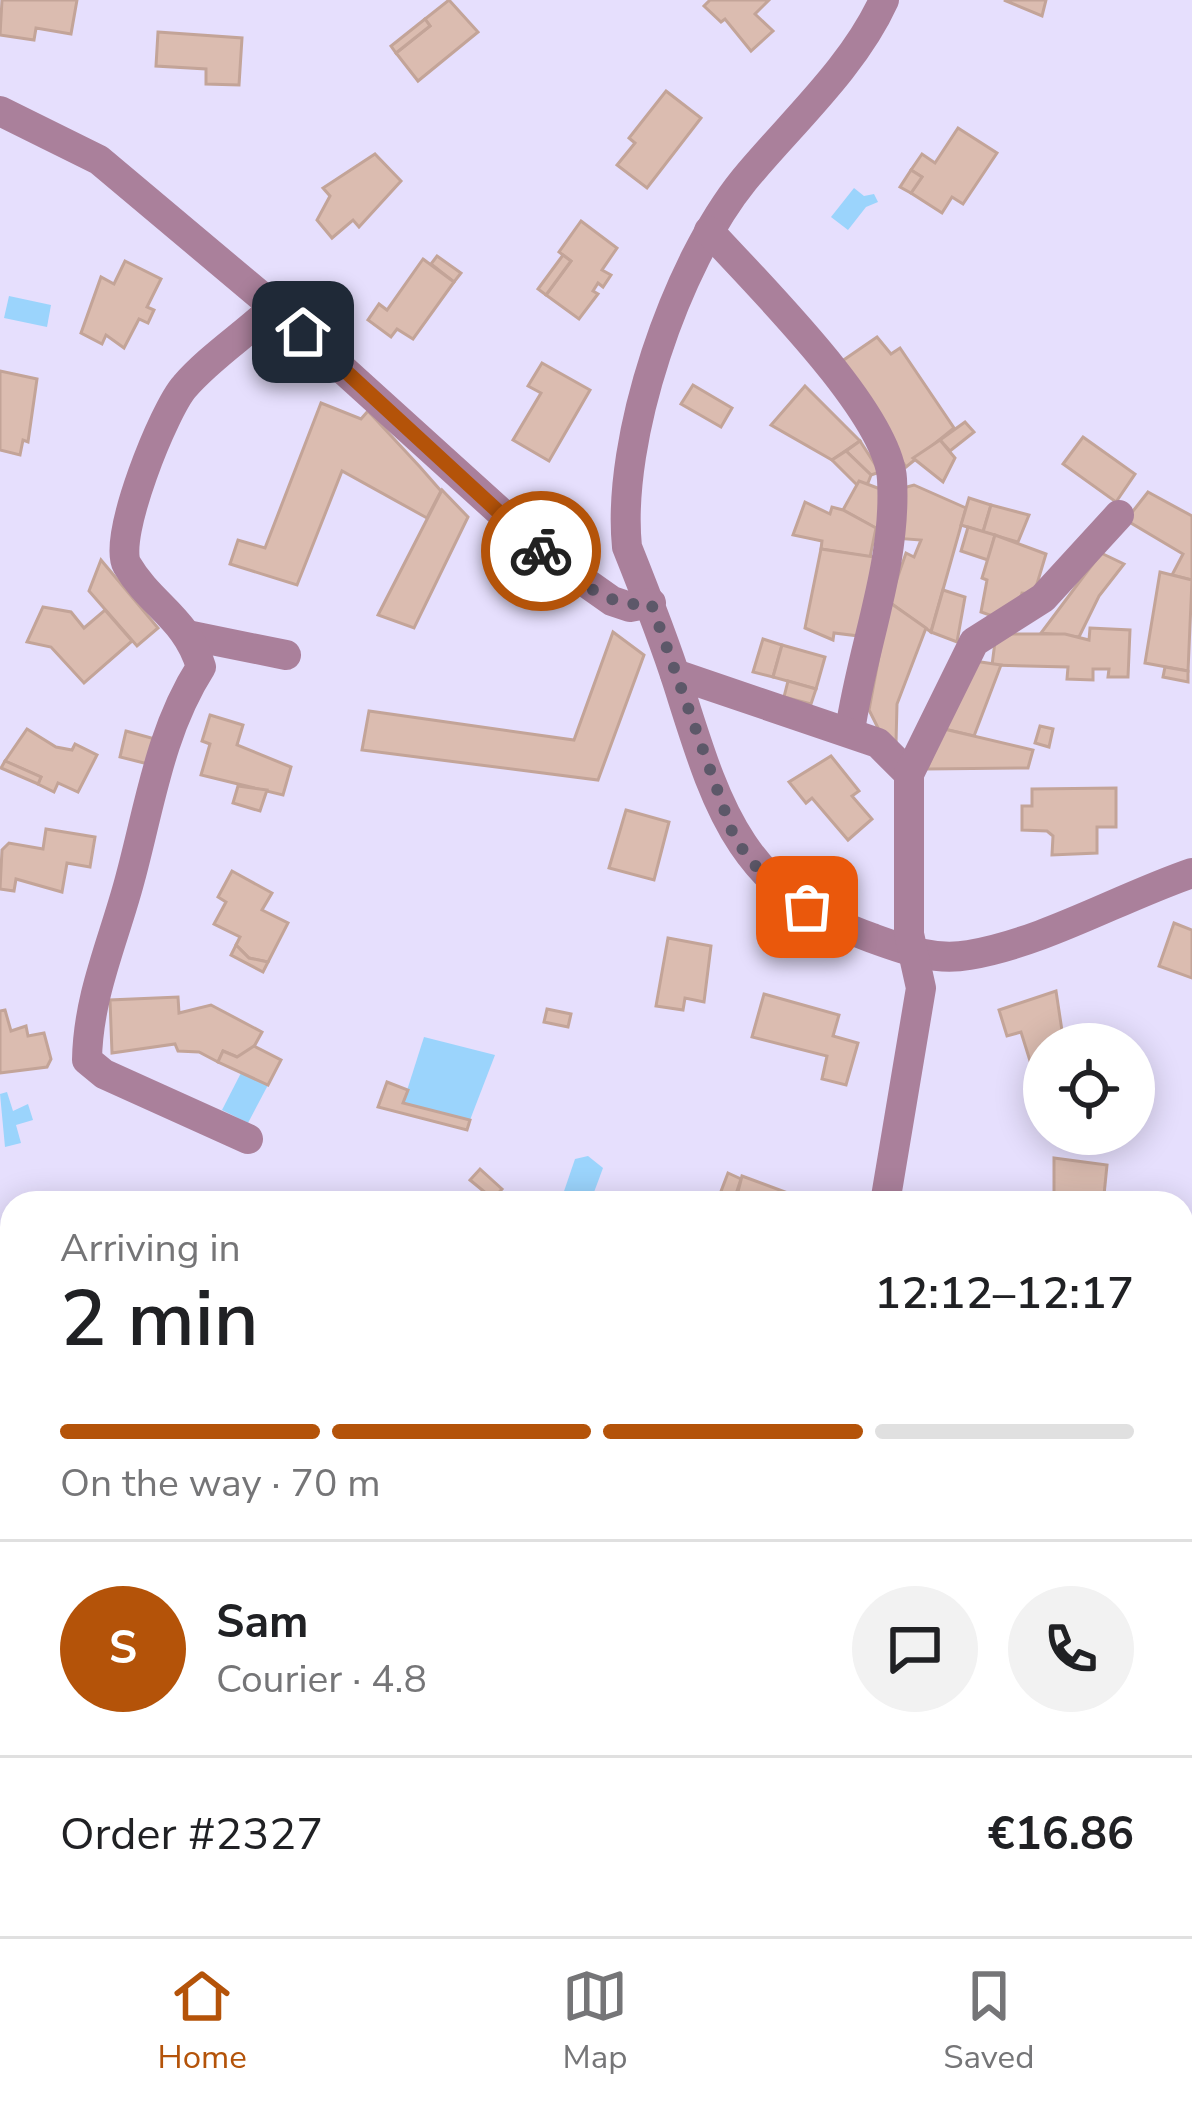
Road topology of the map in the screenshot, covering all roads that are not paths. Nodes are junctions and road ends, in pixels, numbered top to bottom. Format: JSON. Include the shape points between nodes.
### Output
{"nodes":[{"id":1,"x":884,"y":0,"type":"edge"},
{"id":2,"x":0,"y":111,"type":"edge"},
{"id":3,"x":710,"y":231,"type":"junction"},
{"id":4,"x":274,"y":307,"type":"junction"},
{"id":5,"x":1119,"y":515,"type":"dead end"},
{"id":6,"x":651,"y":603,"type":"junction"},
{"id":7,"x":192,"y":637,"type":"junction"},
{"id":8,"x":286,"y":655,"type":"dead end"},
{"id":9,"x":675,"y":674,"type":"junction"},
{"id":10,"x":850,"y":731,"type":"junction"},
{"id":11,"x":909,"y":774,"type":"junction"},
{"id":12,"x":1192,"y":873,"type":"edge"},
{"id":13,"x":912,"y":953,"type":"junction"},
{"id":14,"x":248,"y":1139,"type":"dead end"},
{"id":15,"x":887,"y":1191,"type":"edge"}],
"edges":[{"from":1,"to":3,"type":"street","via":[[859,45]]},
{"from":2,"to":4,"type":"street","via":[[99,160]]},
{"from":3,"to":6,"type":"street","via":[[651,370],[630,447],[627,547]]},
{"from":3,"to":10,"type":"street","via":[[821,356],[884,446],[892,477],[887,551]]},
{"from":4,"to":6,"type":"street","via":[[550,558],[612,601]]},
{"from":4,"to":7,"type":"street","via":[[171,404],[121,546],[127,564]]},
{"from":5,"to":11,"type":"street","via":[[1043,598],[974,642]]},
{"from":6,"to":9,"type":"street"},
{"from":7,"to":8,"type":"street"},
{"from":7,"to":14,"type":"street","via":[[201,667],[172,712],[88,1014],[87,1060]]},
{"from":9,"to":10,"type":"street"},
{"from":9,"to":13,"type":"street","via":[[719,808],[753,864],[807,907]]},
{"from":10,"to":11,"type":"street","via":[[878,743]]},
{"from":11,"to":13,"type":"street"},
{"from":12,"to":13,"type":"street","via":[[981,952]]},
{"from":13,"to":15,"type":"street","via":[[921,988]]}]}
